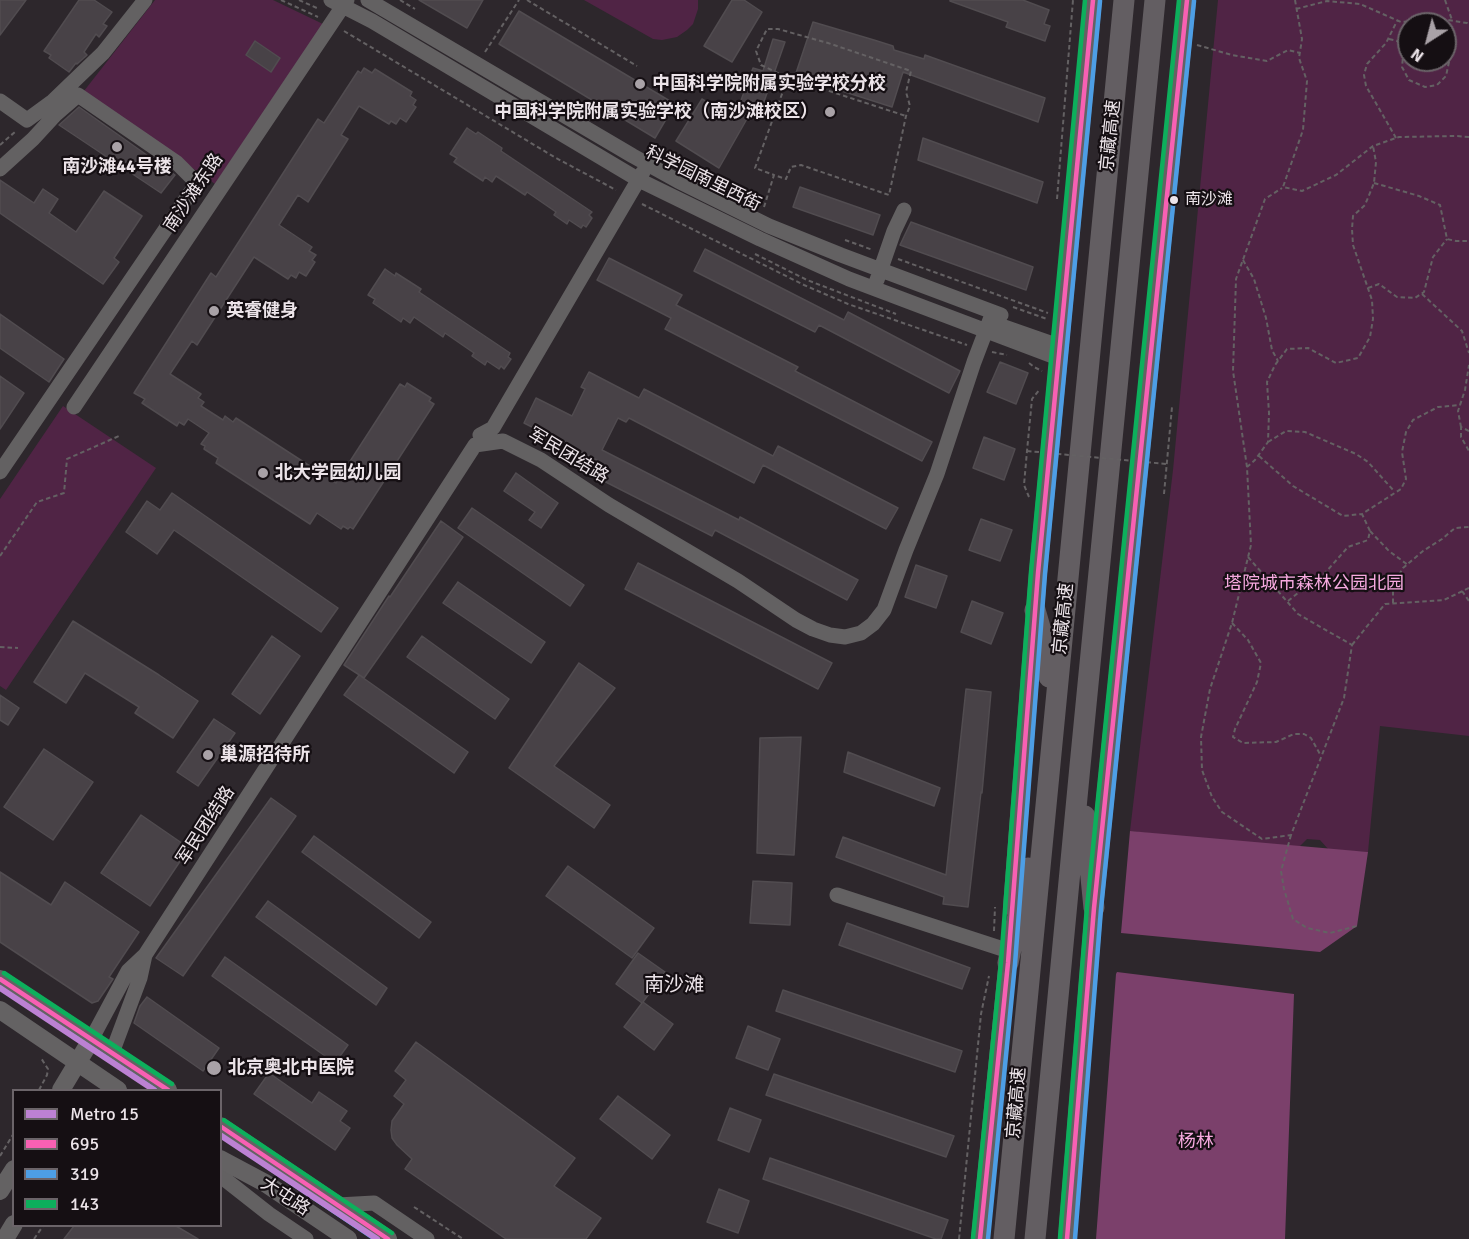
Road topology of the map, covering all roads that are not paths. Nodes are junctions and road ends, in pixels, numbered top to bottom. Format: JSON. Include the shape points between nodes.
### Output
{"nodes":[{"id":1,"x":145,"y":0,"type":"edge"},
{"id":2,"x":1093,"y":0,"type":"edge"},
{"id":3,"x":1124,"y":0,"type":"edge"},
{"id":4,"x":1155,"y":0,"type":"edge"},
{"id":5,"x":1163,"y":0,"type":"edge"},
{"id":6,"x":1187,"y":0,"type":"edge"},
{"id":7,"x":343,"y":2,"type":"edge"},
{"id":8,"x":366,"y":5,"type":"edge"},
{"id":9,"x":1153,"y":27,"type":"junction"},
{"id":10,"x":0,"y":100,"type":"edge"},
{"id":11,"x":0,"y":169,"type":"edge"},
{"id":12,"x":643,"y":172,"type":"junction"},
{"id":13,"x":904,"y":210,"type":"dead end"},
{"id":14,"x":877,"y":279,"type":"junction"},
{"id":15,"x":989,"y":321,"type":"junction"},
{"id":16,"x":1059,"y":341,"type":"junction"},
{"id":17,"x":74,"y":407,"type":"dead end"},
{"id":18,"x":480,"y":435,"type":"dead end"},
{"id":19,"x":0,"y":472,"type":"edge"},
{"id":20,"x":1035,"y":610,"type":"junction"},
{"id":21,"x":1055,"y":706,"type":"junction"},
{"id":22,"x":1080,"y":766,"type":"junction"},
{"id":23,"x":1049,"y":767,"type":"junction"},
{"id":24,"x":837,"y":895,"type":"dead end"},
{"id":25,"x":1094,"y":908,"type":"junction"},
{"id":26,"x":145,"y":955,"type":"junction"},
{"id":27,"x":1002,"y":962,"type":"junction"},
{"id":28,"x":0,"y":979,"type":"edge"},
{"id":29,"x":0,"y":1010,"type":"edge"},
{"id":30,"x":91,"y":1040,"type":"junction"},
{"id":31,"x":112,"y":1053,"type":"junction"},
{"id":32,"x":77,"y":1064,"type":"junction"},
{"id":33,"x":95,"y":1084,"type":"edge"},
{"id":34,"x":62,"y":1089,"type":"edge"},
{"id":35,"x":114,"y":1089,"type":"edge"},
{"id":36,"x":166,"y":1089,"type":"edge"},
{"id":37,"x":222,"y":1127,"type":"edge"},
{"id":38,"x":222,"y":1162,"type":"edge"},
{"id":39,"x":222,"y":1166,"type":"edge"},
{"id":40,"x":12,"y":1172,"type":"edge"},
{"id":41,"x":0,"y":1191,"type":"edge"},
{"id":42,"x":338,"y":1205,"type":"junction"},
{"id":43,"x":306,"y":1239,"type":"edge"},
{"id":44,"x":348,"y":1239,"type":"edge"},
{"id":45,"x":388,"y":1239,"type":"edge"},
{"id":46,"x":427,"y":1239,"type":"edge"},
{"id":47,"x":980,"y":1239,"type":"edge"},
{"id":48,"x":1004,"y":1239,"type":"edge"},
{"id":49,"x":1035,"y":1239,"type":"edge"},
{"id":50,"x":1067,"y":1239,"type":"edge"}],
"edges":[{"from":1,"to":10,"type":"street","via":[[103,53],[27,120]]},
{"from":2,"to":16,"type":"main road"},
{"from":3,"to":21,"type":"highway","name":"京藏高速"},
{"from":4,"to":9,"type":"highway","name":"京藏高速"},
{"from":5,"to":9,"type":"highway"},
{"from":6,"to":25,"type":"main road"},
{"from":7,"to":8,"type":"street","name":"科学园南里西街"},
{"from":7,"to":17,"type":"street","name":"南沙滩东路"},
{"from":8,"to":12,"type":"street","name":"科学园南里西街"},
{"from":9,"to":22,"type":"highway","name":"京藏高速"},
{"from":11,"to":19,"type":"street","via":[[78,95],[177,164],[197,183]]},
{"from":12,"to":14,"type":"street","name":"科学园南里西街","via":[[794,246]]},
{"from":12,"to":18,"type":"street","via":[[493,428]]},
{"from":13,"to":14,"type":"street"},
{"from":14,"to":15,"type":"street","name":"科学园南里西街"},
{"from":15,"to":16,"type":"street"},
{"from":15,"to":16,"type":"street"},
{"from":15,"to":26,"type":"street","name":"军民团结路","via":[[937,474],[884,610],[861,633],[845,637],[830,635],[796,620],[541,460],[503,441],[475,445]]},
{"from":16,"to":20,"type":"main road"},
{"from":20,"to":21,"type":"highway"},
{"from":20,"to":27,"type":"main road"},
{"from":21,"to":23,"type":"highway","name":"京藏高速"},
{"from":22,"to":25,"type":"highway"},
{"from":22,"to":49,"type":"highway","name":"京藏高速"},
{"from":23,"to":27,"type":"highway"},
{"from":23,"to":48,"type":"highway","name":"京藏高速"},
{"from":24,"to":27,"type":"street"},
{"from":25,"to":50,"type":"main road"},
{"from":26,"to":30,"type":"street","name":"军民团结路","via":[[128,971]]},
{"from":26,"to":31,"type":"street","name":"军民团结路"},
{"from":27,"to":47,"type":"main road"},
{"from":28,"to":30,"type":"main road"},
{"from":29,"to":32,"type":"main road"},
{"from":30,"to":31,"type":"main road"},
{"from":30,"to":32,"type":"main road"},
{"from":31,"to":33,"type":"main road"},
{"from":31,"to":36,"type":"main road"},
{"from":32,"to":33,"type":"main road"},
{"from":32,"to":34,"type":"main road"},
{"from":33,"to":35,"type":"main road"},
{"from":37,"to":42,"type":"main road","name":"大屯路"},
{"from":38,"to":44,"type":"main road","name":"大屯路","via":[[265,1183]]},
{"from":39,"to":43,"type":"street","via":[[228,1181]]},
{"from":40,"to":41,"type":"main road"},
{"from":42,"to":45,"type":"main road","name":"大屯路"},
{"from":42,"to":46,"type":"street","via":[[374,1203]]}]}
